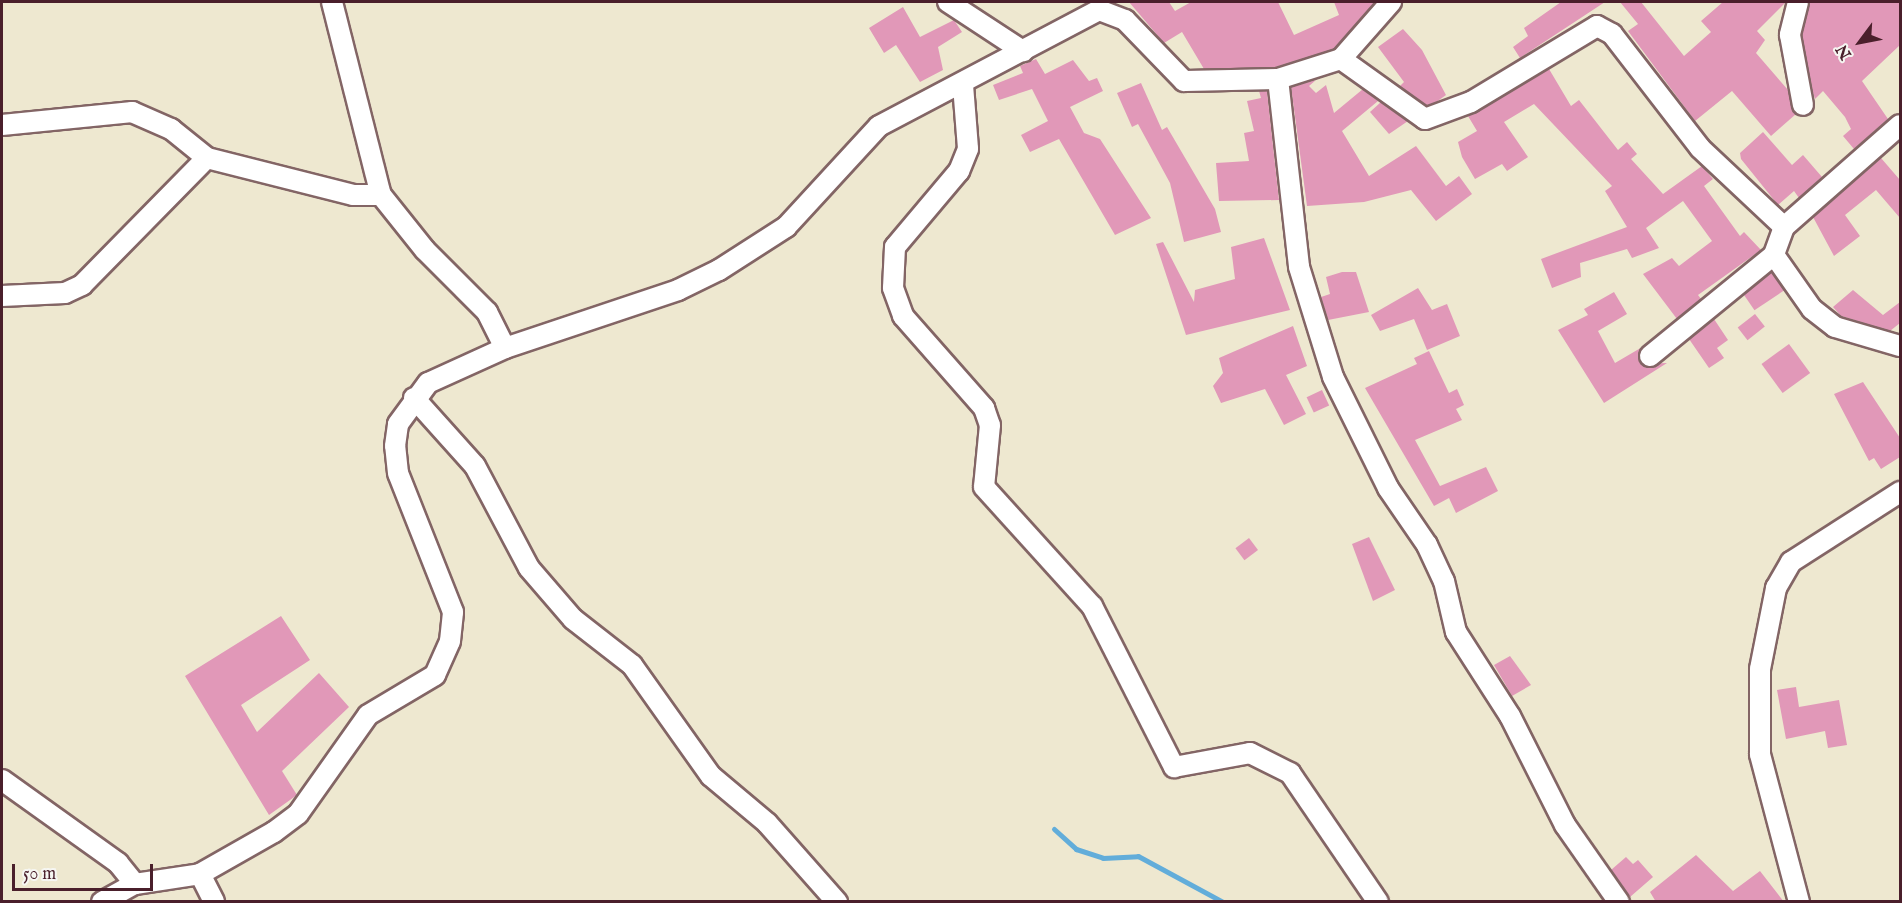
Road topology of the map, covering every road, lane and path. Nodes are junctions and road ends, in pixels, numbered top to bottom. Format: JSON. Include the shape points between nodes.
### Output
{"nodes":[{"id":1,"x":332,"y":2,"type":"edge"},
{"id":2,"x":948,"y":2,"type":"edge"},
{"id":3,"x":1391,"y":2,"type":"edge"},
{"id":4,"x":1798,"y":2,"type":"edge"},
{"id":5,"x":1023,"y":51,"type":"junction"},
{"id":6,"x":1341,"y":59,"type":"junction"},
{"id":7,"x":1278,"y":79,"type":"junction"},
{"id":8,"x":963,"y":85,"type":"junction"},
{"id":9,"x":1803,"y":105,"type":"dead end"},
{"id":10,"x":2,"y":124,"type":"edge"},
{"id":11,"x":1900,"y":125,"type":"edge"},
{"id":12,"x":207,"y":158,"type":"junction"},
{"id":13,"x":381,"y":195,"type":"junction"},
{"id":14,"x":1784,"y":227,"type":"junction"},
{"id":15,"x":1774,"y":255,"type":"junction"},
{"id":16,"x":2,"y":296,"type":"edge"},
{"id":17,"x":1900,"y":346,"type":"edge"},
{"id":18,"x":505,"y":348,"type":"junction"},
{"id":19,"x":1650,"y":356,"type":"dead end"},
{"id":20,"x":414,"y":398,"type":"junction"},
{"id":21,"x":1900,"y":492,"type":"edge"},
{"id":22,"x":2,"y":780,"type":"edge"},
{"id":23,"x":200,"y":874,"type":"junction"},
{"id":24,"x":135,"y":884,"type":"junction"},
{"id":25,"x":102,"y":902,"type":"edge"},
{"id":26,"x":214,"y":902,"type":"edge"},
{"id":27,"x":837,"y":902,"type":"edge"},
{"id":28,"x":1378,"y":902,"type":"edge"},
{"id":29,"x":1619,"y":902,"type":"edge"},
{"id":30,"x":1799,"y":902,"type":"edge"}],
"edges":[{"from":1,"to":13,"type":"street"},
{"from":2,"to":5,"type":"street"},
{"from":3,"to":6,"type":"street"},
{"from":4,"to":9,"type":"street","via":[[1790,35]]},
{"from":5,"to":7,"type":"street","via":[[1099,10],[1125,20],[1185,81]]},
{"from":5,"to":8,"type":"street"},
{"from":6,"to":7,"type":"street"},
{"from":6,"to":14,"type":"street","via":[[1425,119],[1471,102],[1597,26],[1612,34],[1700,148]]},
{"from":7,"to":29,"type":"street","via":[[1299,267],[1333,377],[1388,488],[1427,545],[1444,580],[1456,632],[1510,716],[1565,825]]},
{"from":8,"to":18,"type":"street","via":[[879,126],[786,227],[719,270],[678,290]]},
{"from":8,"to":28,"type":"street","via":[[968,150],[959,171],[895,247],[893,288],[903,316],[984,408],[990,425],[984,487],[1092,606],[1174,767],[1250,753],[1290,773]]},
{"from":10,"to":12,"type":"street","via":[[132,112],[171,129]]},
{"from":11,"to":14,"type":"street"},
{"from":12,"to":13,"type":"street","via":[[353,195]]},
{"from":12,"to":16,"type":"street","via":[[82,285],[65,293]]},
{"from":13,"to":18,"type":"street","via":[[419,244],[487,312]]},
{"from":14,"to":15,"type":"street"},
{"from":15,"to":17,"type":"street","via":[[1812,309],[1835,327]]},
{"from":15,"to":19,"type":"street"},
{"from":18,"to":20,"type":"street","via":[[444,373]]},
{"from":20,"to":23,"type":"street","via":[[398,424],[398,473],[453,612],[450,641],[435,675],[368,715],[298,814]]},
{"from":20,"to":27,"type":"street","via":[[475,466],[529,568],[573,619],[632,665],[711,776],[767,823]]},
{"from":21,"to":30,"type":"street","via":[[1791,562],[1776,588],[1760,669],[1760,754]]},
{"from":22,"to":24,"type":"street","via":[[117,863]]},
{"from":23,"to":24,"type":"street"},
{"from":23,"to":26,"type":"street"},
{"from":24,"to":25,"type":"street"}]}
